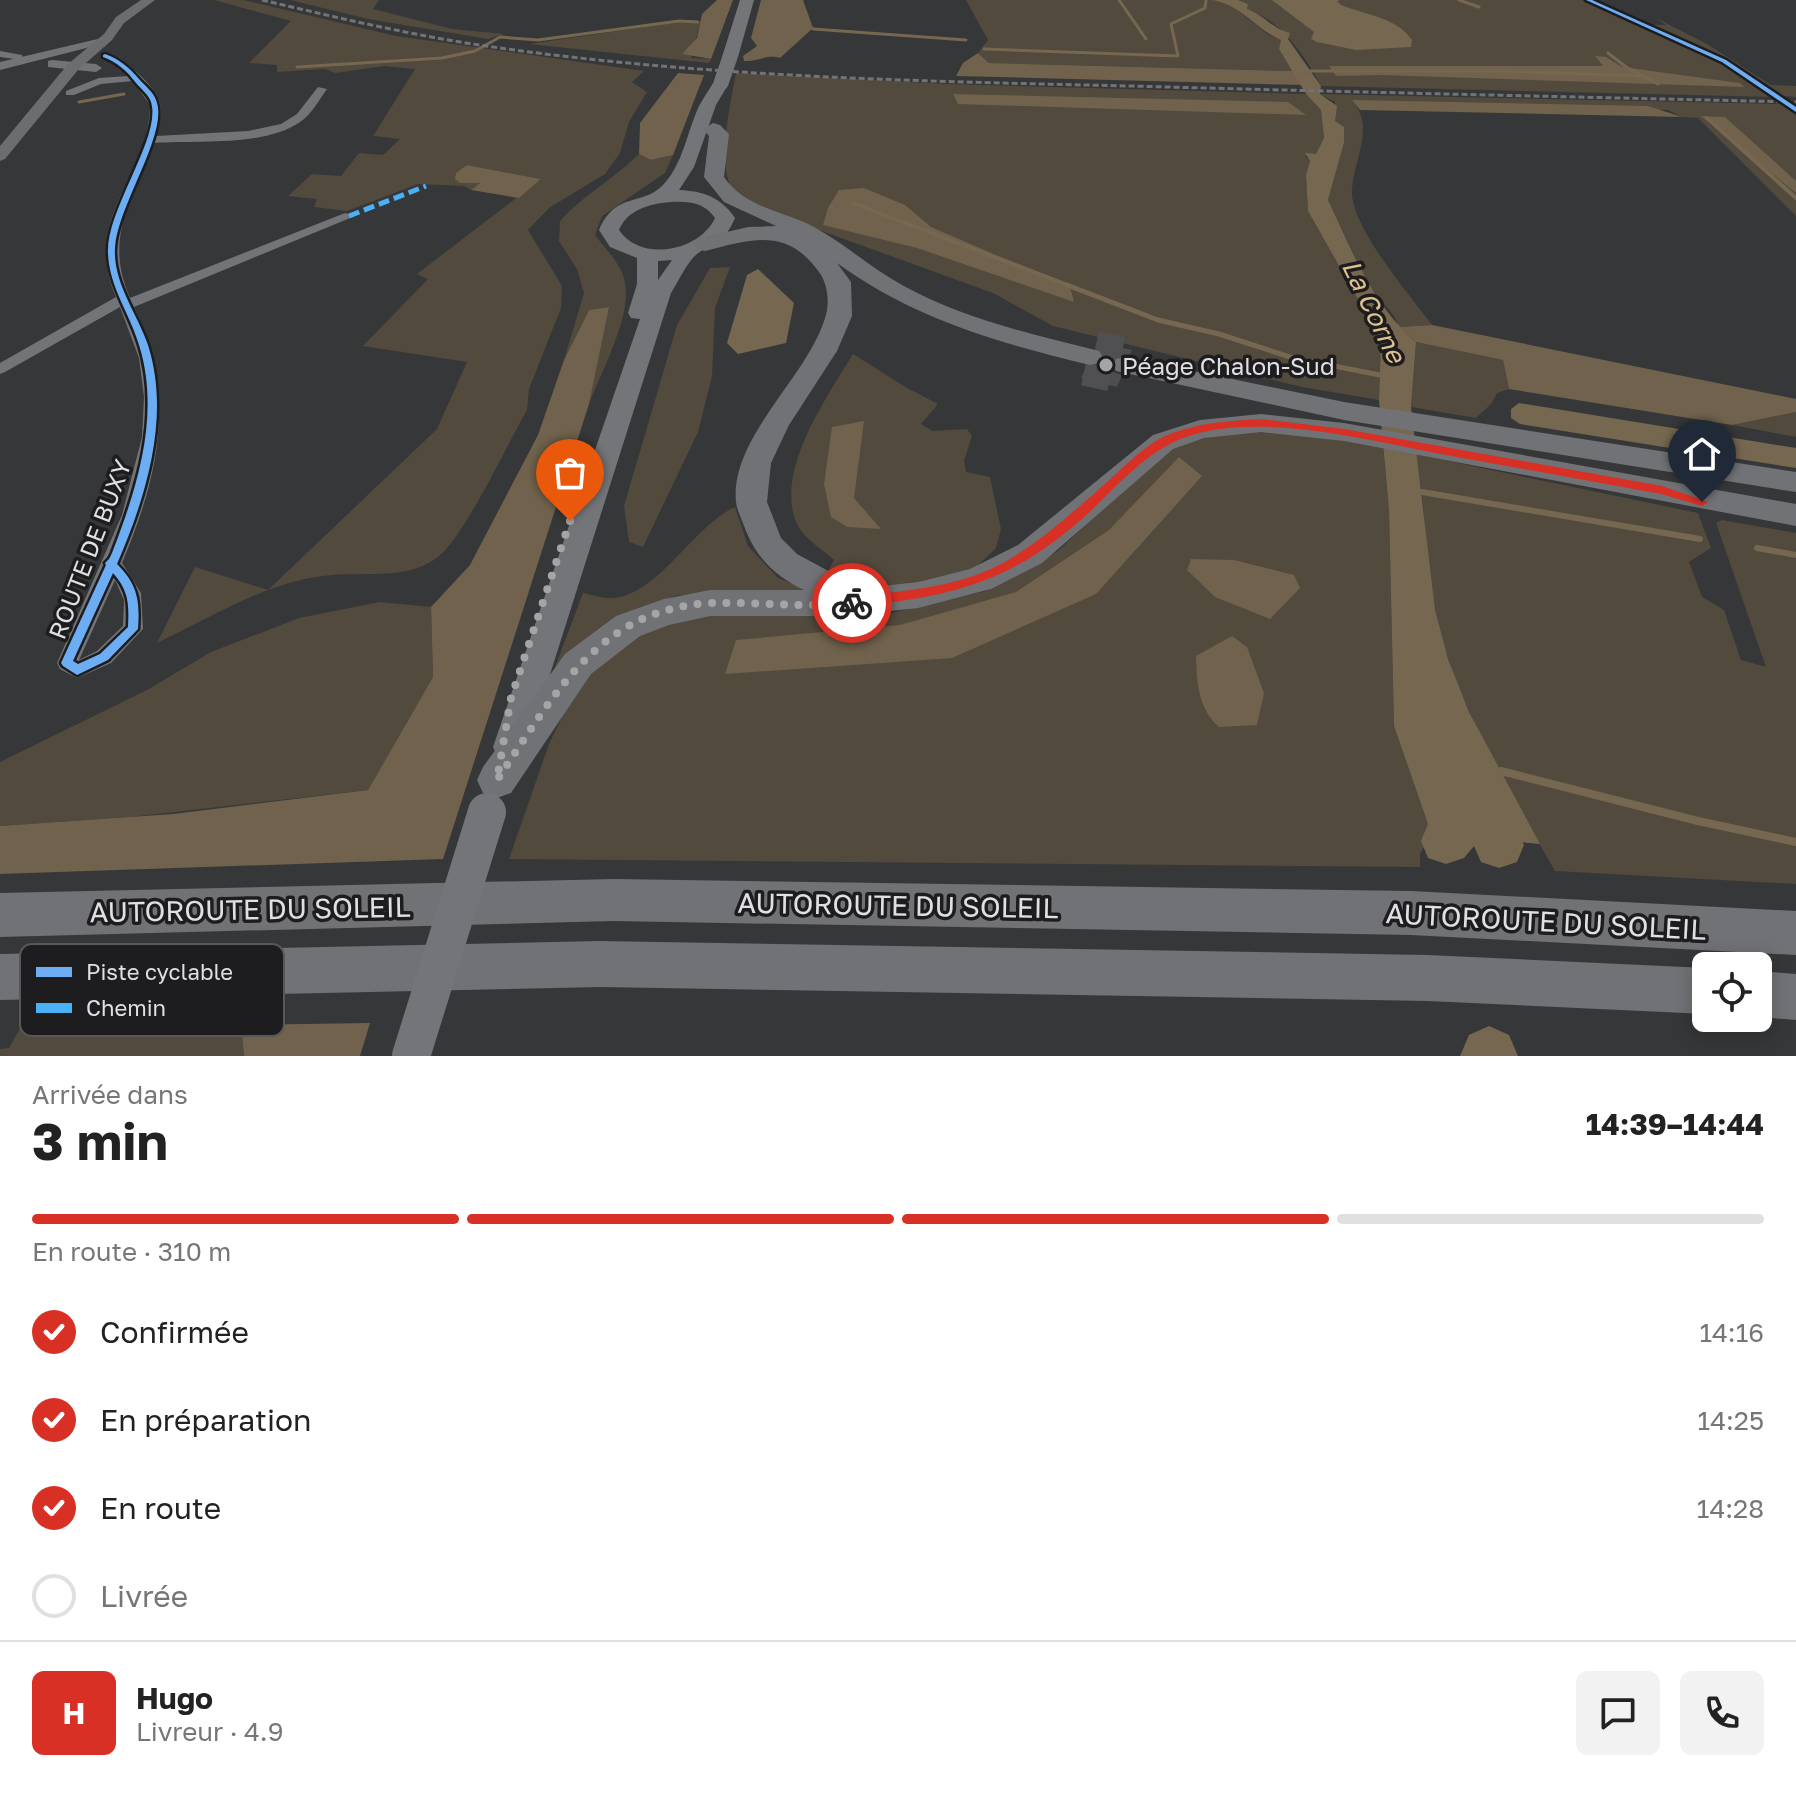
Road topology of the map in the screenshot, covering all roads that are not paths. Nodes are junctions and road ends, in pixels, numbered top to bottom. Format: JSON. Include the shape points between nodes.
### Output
{"nodes":[{"id":1,"x":149,"y":0,"type":"edge"},
{"id":2,"x":747,"y":0,"type":"edge"},
{"id":3,"x":1588,"y":0,"type":"edge"},
{"id":4,"x":102,"y":53,"type":"junction"},
{"id":5,"x":0,"y":54,"type":"edge"},
{"id":6,"x":49,"y":56,"type":"junction"},
{"id":7,"x":85,"y":57,"type":"junction"},
{"id":8,"x":19,"y":61,"type":"junction"},
{"id":9,"x":0,"y":66,"type":"edge"},
{"id":10,"x":73,"y":67,"type":"junction"},
{"id":11,"x":136,"y":78,"type":"junction"},
{"id":12,"x":720,"y":87,"type":"junction"},
{"id":13,"x":322,"y":89,"type":"dead end"},
{"id":14,"x":70,"y":93,"type":"junction"},
{"id":15,"x":1796,"y":110,"type":"edge"},
{"id":16,"x":713,"y":129,"type":"junction"},
{"id":17,"x":148,"y":140,"type":"junction"},
{"id":18,"x":4,"y":152,"type":"edge"},
{"id":19,"x":661,"y":197,"type":"junction"},
{"id":20,"x":712,"y":205,"type":"junction"},
{"id":21,"x":349,"y":216,"type":"dead end"},
{"id":22,"x":792,"y":225,"type":"junction"},
{"id":23,"x":697,"y":247,"type":"junction"},
{"id":24,"x":647,"y":254,"type":"junction"},
{"id":25,"x":124,"y":302,"type":"junction"},
{"id":26,"x":1090,"y":358,"type":"tunnel mouth"},
{"id":27,"x":1126,"y":366,"type":"tunnel mouth"},
{"id":28,"x":0,"y":369,"type":"edge"},
{"id":29,"x":1344,"y":422,"type":"junction"},
{"id":30,"x":1458,"y":441,"type":"junction"},
{"id":31,"x":1796,"y":482,"type":"edge"},
{"id":32,"x":1662,"y":490,"type":"junction"},
{"id":33,"x":1796,"y":506,"type":"edge"},
{"id":34,"x":1796,"y":515,"type":"edge"},
{"id":35,"x":1796,"y":525,"type":"edge"},
{"id":36,"x":110,"y":563,"type":"junction"},
{"id":37,"x":892,"y":598,"type":"junction"},
{"id":38,"x":492,"y":796,"type":"junction"},
{"id":39,"x":0,"y":915,"type":"edge"},
{"id":40,"x":1796,"y":933,"type":"edge"},
{"id":41,"x":284,"y":971,"type":"edge"},
{"id":42,"x":0,"y":977,"type":"edge"},
{"id":43,"x":20,"y":977,"type":"edge"},
{"id":44,"x":1692,"y":990,"type":"edge"},
{"id":45,"x":1772,"y":995,"type":"edge"},
{"id":46,"x":1796,"y":997,"type":"edge"},
{"id":47,"x":411,"y":1056,"type":"edge"}],
"edges":[{"from":1,"to":4,"type":"main road","via":[[120,20]]},
{"from":2,"to":12,"type":"main road","bridge":true},
{"from":3,"to":15,"type":"street","via":[[1734,67]]},
{"from":4,"to":6,"type":"street"},
{"from":4,"to":7,"type":"main road"},
{"from":4,"to":7,"type":"street"},
{"from":4,"to":10,"type":"street"},
{"from":4,"to":11,"type":"street"},
{"from":4,"to":14,"type":"main road"},
{"from":5,"to":8,"type":"street"},
{"from":6,"to":7,"type":"street"},
{"from":6,"to":8,"type":"street"},
{"from":7,"to":10,"type":"main road"},
{"from":8,"to":9,"type":"street"},
{"from":8,"to":10,"type":"street"},
{"from":10,"to":18,"type":"main road"},
{"from":11,"to":14,"type":"street","via":[[99,81]]},
{"from":11,"to":17,"type":"street","name":"ROUTE DE BUXY","via":[[156,106]]},
{"from":12,"to":16,"type":"main road"},
{"from":12,"to":19,"type":"main road","via":[[709,102],[688,163]]},
{"from":13,"to":17,"type":"street","via":[[297,119],[278,130]]},
{"from":14,"to":18,"type":"main road"},
{"from":16,"to":20,"type":"main road","via":[[699,186]]},
{"from":16,"to":22,"type":"highway","via":[[719,134],[713,164],[719,187],[731,199]]},
{"from":17,"to":25,"type":"street","name":"ROUTE DE BUXY","via":[[111,248]]},
{"from":19,"to":20,"type":"main road"},
{"from":19,"to":24,"type":"main road","via":[[630,206],[609,230],[619,245]]},
{"from":20,"to":22,"type":"highway"},
{"from":20,"to":23,"type":"main road","via":[[725,218],[724,227]]},
{"from":21,"to":25,"type":"street"},
{"from":22,"to":26,"type":"highway","via":[[894,290],[1025,343],[1072,369]]},
{"from":23,"to":24,"type":"main road"},
{"from":23,"to":37,"type":"highway","via":[[752,232],[787,235],[812,247],[835,275],[842,303],[838,324],[763,442],[753,473],[753,513],[770,548],[796,569],[833,587]]},
{"from":23,"to":38,"type":"main road","via":[[660,293]]},
{"from":24,"to":38,"type":"main road","via":[[648,284],[511,698]]},
{"from":25,"to":28,"type":"street"},
{"from":25,"to":36,"type":"street","name":"ROUTE DE BUXY","via":[[147,356],[151,416],[143,477]]},
{"from":27,"to":29,"type":"highway","via":[[1189,396],[1245,392]]},
{"from":29,"to":30,"type":"highway"},
{"from":29,"to":37,"type":"highway","via":[[1242,423],[1181,434],[1143,456],[1066,526],[1004,569],[941,590]]},
{"from":30,"to":31,"type":"highway"},
{"from":30,"to":32,"type":"highway"},
{"from":32,"to":33,"type":"highway"},
{"from":32,"to":34,"type":"highway"},
{"from":32,"to":35,"type":"highway"},
{"from":36,"to":36,"type":"street","name":"ROUTE DE BUXY","via":[[135,596],[133,629],[104,657],[77,670],[67,663]]},
{"from":37,"to":38,"type":"highway","via":[[710,603],[644,618],[611,636],[578,664]]},
{"from":38,"to":47,"type":"main road","bridge":true},
{"from":39,"to":40,"type":"highway","name":"AUTOROUTE DU SOLEIL","via":[[614,900],[1411,913]]},
{"from":41,"to":44,"type":"highway","via":[[599,964],[1428,978]]},
{"from":42,"to":43,"type":"highway"},
{"from":45,"to":46,"type":"highway"}]}
